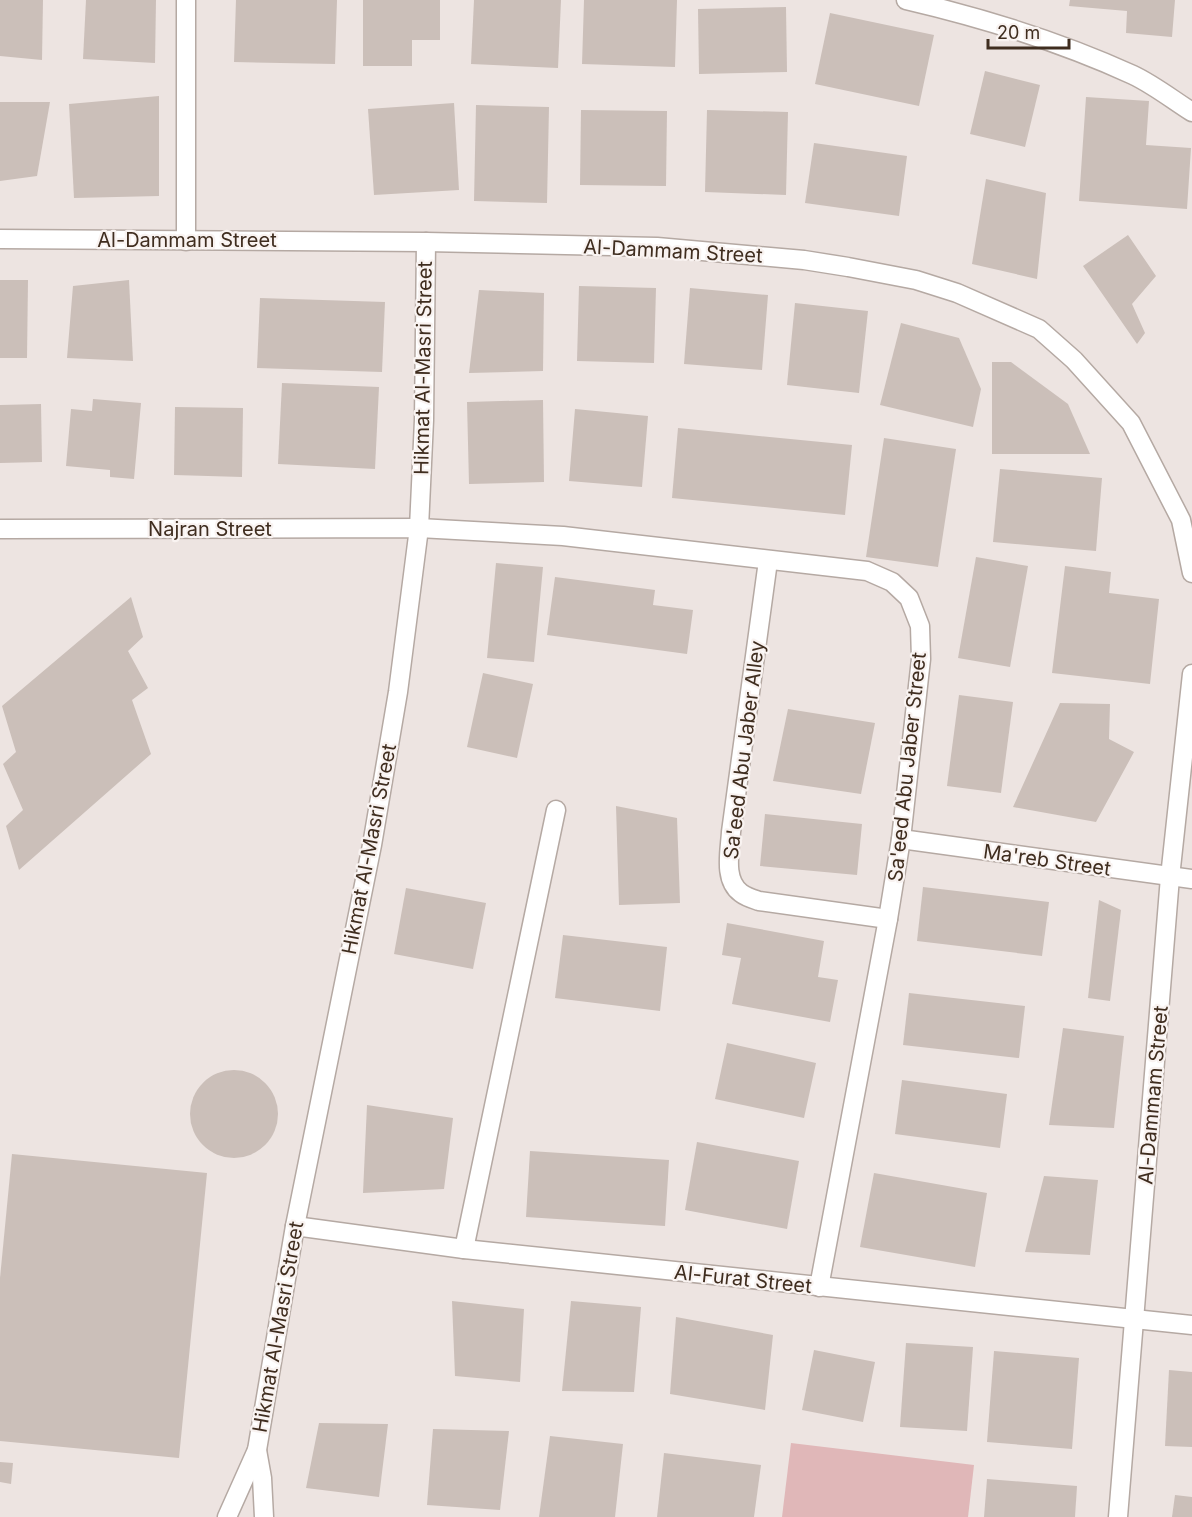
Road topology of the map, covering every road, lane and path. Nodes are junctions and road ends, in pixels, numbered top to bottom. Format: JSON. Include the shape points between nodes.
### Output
{"nodes":[{"id":1,"x":186,"y":0,"type":"edge"},
{"id":2,"x":906,"y":0,"type":"edge"},
{"id":3,"x":1192,"y":112,"type":"edge"},
{"id":4,"x":0,"y":239,"type":"edge"},
{"id":5,"x":186,"y":241,"type":"junction"},
{"id":6,"x":426,"y":242,"type":"junction"},
{"id":7,"x":419,"y":528,"type":"junction"},
{"id":8,"x":0,"y":529,"type":"edge"},
{"id":9,"x":768,"y":561,"type":"junction"},
{"id":10,"x":1192,"y":573,"type":"edge"},
{"id":11,"x":1192,"y":674,"type":"edge"},
{"id":12,"x":556,"y":810,"type":"dead end"},
{"id":13,"x":901,"y":839,"type":"junction"},
{"id":14,"x":1170,"y":877,"type":"junction"},
{"id":15,"x":1192,"y":879,"type":"edge"},
{"id":16,"x":888,"y":919,"type":"junction"},
{"id":17,"x":295,"y":1226,"type":"junction"},
{"id":18,"x":464,"y":1249,"type":"junction"},
{"id":19,"x":819,"y":1287,"type":"junction"},
{"id":20,"x":1134,"y":1320,"type":"junction"},
{"id":21,"x":1192,"y":1325,"type":"edge"},
{"id":22,"x":257,"y":1450,"type":"junction"},
{"id":23,"x":227,"y":1517,"type":"edge"},
{"id":24,"x":264,"y":1517,"type":"edge"},
{"id":25,"x":1118,"y":1517,"type":"edge"}],
"edges":[{"from":1,"to":5,"type":"street"},
{"from":2,"to":3,"type":"street","via":[[960,13],[1065,48],[1136,76]]},
{"from":4,"to":5,"type":"street","name":"Al-Dammam Street"},
{"from":5,"to":6,"type":"street","name":"Al-Dammam Street"},
{"from":6,"to":7,"type":"street","name":"Hikmat Al-Masri Street"},
{"from":6,"to":10,"type":"street","name":"Al-Dammam Street","via":[[657,247],[780,258],[916,280],[992,307],[1039,329],[1074,360],[1131,423],[1181,520]]},
{"from":7,"to":8,"type":"street","name":"Najran Street"},
{"from":7,"to":9,"type":"street","name":"Sa'eed Abu Jaber Street","via":[[563,536]]},
{"from":7,"to":17,"type":"street","name":"Hikmat Al-Masri Street","via":[[398,692],[372,845]]},
{"from":9,"to":13,"type":"street","name":"Sa'eed Abu Jaber Street","via":[[867,571],[892,582],[909,598],[920,626],[921,659]]},
{"from":9,"to":16,"type":"street","name":"Sa'eed Abu Jaber Alley","via":[[731,832],[729,869],[733,882],[740,892],[759,901]]},
{"from":11,"to":14,"type":"street","name":"Al-Dammam Street"},
{"from":12,"to":18,"type":"street"},
{"from":13,"to":14,"type":"street","name":"Ma'reb Street"},
{"from":13,"to":16,"type":"street","name":"Sa'eed Abu Jaber Street"},
{"from":14,"to":15,"type":"street","name":"Ma'reb Street"},
{"from":14,"to":20,"type":"street","name":"Al-Dammam Street"},
{"from":16,"to":19,"type":"street","name":"Sa'eed Abu Jaber Street"},
{"from":17,"to":18,"type":"street","name":"Al-Furat Street"},
{"from":17,"to":22,"type":"street","name":"Hikmat Al-Masri Street"},
{"from":18,"to":19,"type":"street","name":"Al-Furat Street"},
{"from":19,"to":20,"type":"street","name":"Al-Furat Street"},
{"from":20,"to":21,"type":"street","name":"Al-Furat Street"},
{"from":20,"to":25,"type":"street","name":"Al-Dammam Street"},
{"from":22,"to":23,"type":"street","name":"Hikmat Al-Masri Street"},
{"from":22,"to":24,"type":"street","name":"Hikmat Al-Masri Street"}]}
